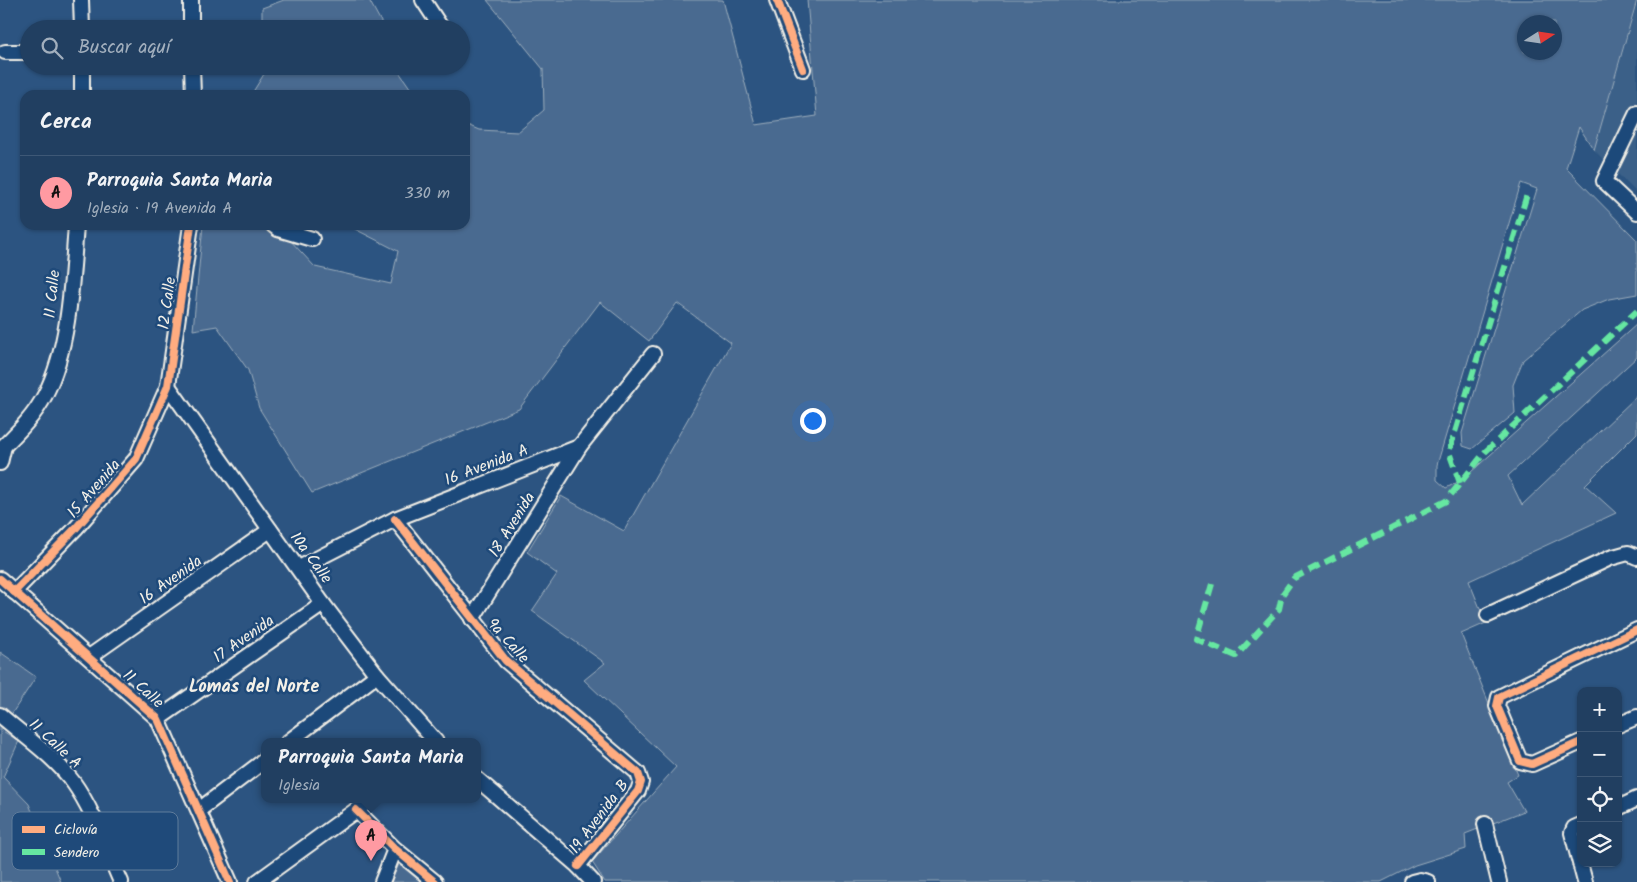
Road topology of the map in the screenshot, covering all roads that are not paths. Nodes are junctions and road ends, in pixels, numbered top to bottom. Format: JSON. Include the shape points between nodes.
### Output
{"nodes":[{"id":1,"x":81,"y":0,"type":"edge"},
{"id":2,"x":190,"y":0,"type":"edge"},
{"id":3,"x":423,"y":0,"type":"edge"},
{"id":4,"x":777,"y":0,"type":"edge"},
{"id":5,"x":82,"y":20,"type":"edge"},
{"id":6,"x":191,"y":20,"type":"edge"},
{"id":7,"x":436,"y":20,"type":"edge"},
{"id":8,"x":5,"y":52,"type":"dead end"},
{"id":9,"x":20,"y":52,"type":"edge"},
{"id":10,"x":803,"y":69,"type":"dead end"},
{"id":11,"x":82,"y":75,"type":"edge"},
{"id":12,"x":192,"y":75,"type":"edge"},
{"id":13,"x":82,"y":90,"type":"edge"},
{"id":14,"x":193,"y":90,"type":"edge"},
{"id":15,"x":1637,"y":113,"type":"edge"},
{"id":16,"x":1637,"y":212,"type":"edge"},
{"id":17,"x":75,"y":230,"type":"edge"},
{"id":18,"x":190,"y":230,"type":"edge"},
{"id":19,"x":281,"y":230,"type":"edge"},
{"id":20,"x":312,"y":239,"type":"dead end"},
{"id":21,"x":653,"y":354,"type":"dead end"},
{"id":22,"x":168,"y":386,"type":"junction"},
{"id":23,"x":2,"y":447,"type":"edge"},
{"id":24,"x":579,"y":447,"type":"junction"},
{"id":25,"x":0,"y":464,"type":"edge"},
{"id":26,"x":395,"y":519,"type":"junction"},
{"id":27,"x":270,"y":530,"type":"junction"},
{"id":28,"x":1637,"y":557,"type":"edge"},
{"id":29,"x":299,"y":568,"type":"junction"},
{"id":30,"x":0,"y":579,"type":"edge"},
{"id":31,"x":14,"y":592,"type":"junction"},
{"id":32,"x":323,"y":604,"type":"junction"},
{"id":33,"x":1488,"y":614,"type":"dead end"},
{"id":34,"x":472,"y":619,"type":"junction"},
{"id":35,"x":1637,"y":630,"type":"edge"},
{"id":36,"x":89,"y":657,"type":"junction"},
{"id":37,"x":377,"y":675,"type":"junction"},
{"id":38,"x":0,"y":715,"type":"edge"},
{"id":39,"x":1637,"y":717,"type":"edge"},
{"id":40,"x":158,"y":719,"type":"junction"},
{"id":41,"x":1622,"y":723,"type":"edge"},
{"id":42,"x":293,"y":738,"type":"edge"},
{"id":43,"x":432,"y":738,"type":"edge"},
{"id":44,"x":1577,"y":744,"type":"edge"},
{"id":45,"x":261,"y":763,"type":"edge"},
{"id":46,"x":641,"y":782,"type":"joint"},
{"id":47,"x":481,"y":783,"type":"edge"},
{"id":48,"x":1637,"y":799,"type":"edge"},
{"id":49,"x":366,"y":803,"type":"edge"},
{"id":50,"x":1622,"y":806,"type":"edge"},
{"id":51,"x":198,"y":810,"type":"junction"},
{"id":52,"x":356,"y":810,"type":"junction"},
{"id":53,"x":89,"y":812,"type":"edge"},
{"id":54,"x":1485,"y":824,"type":"dead end"},
{"id":55,"x":1577,"y":827,"type":"edge"},
{"id":56,"x":395,"y":848,"type":"junction"},
{"id":57,"x":1577,"y":852,"type":"edge"},
{"id":58,"x":578,"y":866,"type":"junction"},
{"id":59,"x":1581,"y":867,"type":"edge"},
{"id":60,"x":116,"y":870,"type":"edge"},
{"id":61,"x":121,"y":882,"type":"edge"},
{"id":62,"x":230,"y":882,"type":"edge"},
{"id":63,"x":257,"y":882,"type":"edge"},
{"id":64,"x":382,"y":882,"type":"edge"},
{"id":65,"x":435,"y":882,"type":"edge"},
{"id":66,"x":593,"y":882,"type":"edge"},
{"id":67,"x":1412,"y":882,"type":"edge"},
{"id":68,"x":1428,"y":882,"type":"edge"},
{"id":69,"x":1499,"y":882,"type":"edge"},
{"id":70,"x":1585,"y":882,"type":"edge"}],
"edges":[{"from":1,"to":5,"type":"street"},
{"from":2,"to":6,"type":"street"},
{"from":3,"to":7,"type":"street"},
{"from":4,"to":10,"type":"street"},
{"from":8,"to":9,"type":"street"},
{"from":11,"to":13,"type":"street"},
{"from":12,"to":14,"type":"street"},
{"from":15,"to":16,"type":"street","via":[[1604,181]]},
{"from":17,"to":23,"type":"street","name":"11 Calle","via":[[64,335],[57,367],[45,396],[29,420]]},
{"from":18,"to":22,"type":"street","name":"12 Calle"},
{"from":19,"to":20,"type":"street"},
{"from":21,"to":24,"type":"street"},
{"from":22,"to":27,"type":"street","name":"10a Calle"},
{"from":22,"to":31,"type":"street","name":"15 Avenida","via":[[136,459]]},
{"from":23,"to":25,"type":"street"},
{"from":24,"to":26,"type":"street","name":"16 Avenida A"},
{"from":24,"to":34,"type":"street","name":"18 Avenida"},
{"from":26,"to":29,"type":"street","name":"16 Avenida A"},
{"from":26,"to":34,"type":"street","name":"9a Calle"},
{"from":27,"to":29,"type":"street","name":"10a Calle"},
{"from":27,"to":36,"type":"street","name":"16 Avenida"},
{"from":28,"to":33,"type":"street","via":[[1628,553],[1610,558]]},
{"from":29,"to":32,"type":"street","name":"10a Calle"},
{"from":30,"to":31,"type":"street","name":"11 Calle"},
{"from":31,"to":36,"type":"street","name":"11 Calle"},
{"from":32,"to":37,"type":"street","name":"10a Calle"},
{"from":32,"to":40,"type":"street","name":"17 Avenida"},
{"from":34,"to":46,"type":"street","name":"9a Calle","via":[[506,662],[638,773]]},
{"from":35,"to":44,"type":"street","via":[[1499,698],[1497,706],[1520,761],[1532,764]]},
{"from":36,"to":40,"type":"street","name":"11 Calle"},
{"from":37,"to":42,"type":"street"},
{"from":37,"to":43,"type":"street","name":"10a Calle"},
{"from":38,"to":53,"type":"street","name":"11 Calle A","via":[[60,767],[73,782]]},
{"from":39,"to":41,"type":"street"},
{"from":40,"to":51,"type":"street","name":"11 Calle"},
{"from":45,"to":51,"type":"street"},
{"from":46,"to":58,"type":"street","name":"19 Avenida B"},
{"from":47,"to":58,"type":"street"},
{"from":48,"to":50,"type":"street"},
{"from":49,"to":52,"type":"street"},
{"from":51,"to":62,"type":"street","name":"11 Calle"},
{"from":52,"to":56,"type":"street"},
{"from":52,"to":63,"type":"street"},
{"from":54,"to":69,"type":"street"},
{"from":55,"to":57,"type":"street","via":[[1572,833]]},
{"from":56,"to":64,"type":"street"},
{"from":56,"to":65,"type":"street"},
{"from":58,"to":66,"type":"street"},
{"from":59,"to":70,"type":"street"},
{"from":60,"to":61,"type":"street","name":"11 Calle A"},
{"from":67,"to":68,"type":"street"}]}
